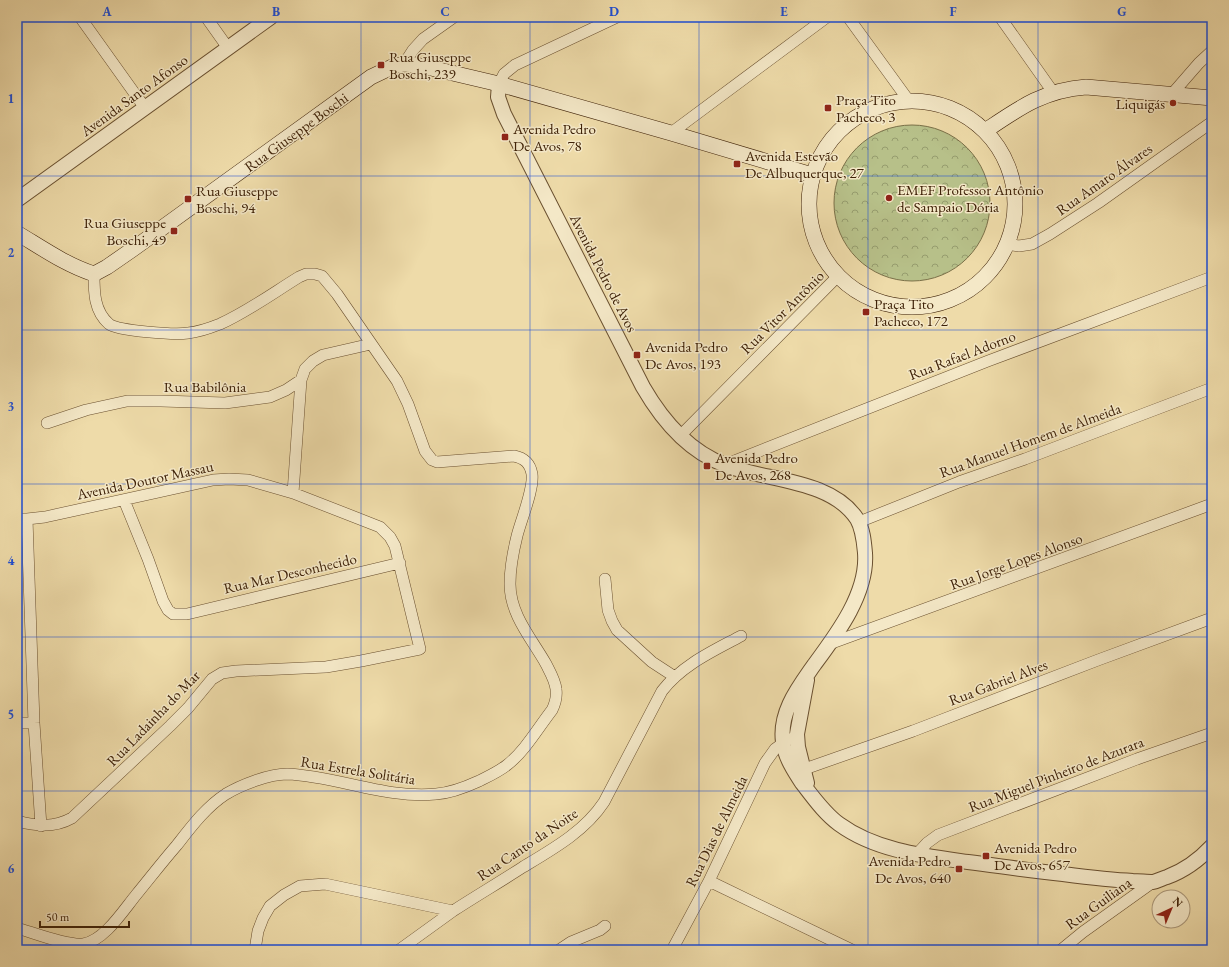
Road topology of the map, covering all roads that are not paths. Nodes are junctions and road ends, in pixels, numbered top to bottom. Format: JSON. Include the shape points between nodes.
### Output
{"nodes":[{"id":1,"x":80,"y":17,"type":"edge"},
{"id":2,"x":206,"y":17,"type":"edge"},
{"id":3,"x":271,"y":17,"type":"edge"},
{"id":4,"x":617,"y":17,"type":"edge"},
{"id":5,"x":827,"y":17,"type":"edge"},
{"id":6,"x":848,"y":17,"type":"edge"},
{"id":7,"x":1000,"y":17,"type":"edge"},
{"id":8,"x":450,"y":18,"type":"edge"},
{"id":9,"x":228,"y":48,"type":"junction"},
{"id":10,"x":1212,"y":51,"type":"edge"},
{"id":11,"x":404,"y":64,"type":"junction"},
{"id":12,"x":499,"y":84,"type":"junction"},
{"id":13,"x":1053,"y":92,"type":"junction"},
{"id":14,"x":1172,"y":94,"type":"junction"},
{"id":15,"x":1212,"y":98,"type":"edge"},
{"id":16,"x":909,"y":101,"type":"junction"},
{"id":17,"x":145,"y":108,"type":"junction"},
{"id":18,"x":1212,"y":122,"type":"edge"},
{"id":19,"x":985,"y":132,"type":"junction"},
{"id":20,"x":671,"y":133,"type":"junction"},
{"id":21,"x":812,"y":175,"type":"junction"},
{"id":22,"x":17,"y":200,"type":"edge"},
{"id":23,"x":17,"y":233,"type":"edge"},
{"id":24,"x":1007,"y":244,"type":"junction"},
{"id":25,"x":94,"y":274,"type":"junction"},
{"id":26,"x":838,"y":276,"type":"junction"},
{"id":27,"x":1212,"y":277,"type":"edge"},
{"id":28,"x":371,"y":344,"type":"junction"},
{"id":29,"x":301,"y":380,"type":"junction"},
{"id":30,"x":1212,"y":388,"type":"edge"},
{"id":31,"x":47,"y":422,"type":"dead end"},
{"id":32,"x":680,"y":436,"type":"junction"},
{"id":33,"x":724,"y":465,"type":"junction"},
{"id":34,"x":293,"y":493,"type":"junction"},
{"id":35,"x":124,"y":500,"type":"junction"},
{"id":36,"x":1212,"y":504,"type":"edge"},
{"id":37,"x":22,"y":519,"type":"edge"},
{"id":38,"x":859,"y":522,"type":"junction"},
{"id":39,"x":400,"y":563,"type":"junction"},
{"id":40,"x":605,"y":579,"type":"dead end"},
{"id":41,"x":1212,"y":618,"type":"edge"},
{"id":42,"x":740,"y":636,"type":"dead end"},
{"id":43,"x":829,"y":644,"type":"junction"},
{"id":44,"x":420,"y":649,"type":"joint"},
{"id":45,"x":808,"y":674,"type":"junction"},
{"id":46,"x":675,"y":677,"type":"junction"},
{"id":47,"x":17,"y":723,"type":"edge"},
{"id":48,"x":34,"y":723,"type":"junction"},
{"id":49,"x":1212,"y":733,"type":"edge"},
{"id":50,"x":797,"y":734,"type":"junction"},
{"id":51,"x":783,"y":743,"type":"junction"},
{"id":52,"x":799,"y":771,"type":"junction"},
{"id":53,"x":17,"y":821,"type":"edge"},
{"id":54,"x":41,"y":826,"type":"junction"},
{"id":55,"x":1212,"y":846,"type":"edge"},
{"id":56,"x":917,"y":854,"type":"junction"},
{"id":57,"x":709,"y":881,"type":"junction"},
{"id":58,"x":1153,"y":882,"type":"junction"},
{"id":59,"x":453,"y":911,"type":"junction"},
{"id":60,"x":605,"y":926,"type":"dead end"},
{"id":61,"x":17,"y":928,"type":"edge"},
{"id":62,"x":254,"y":950,"type":"edge"},
{"id":63,"x":399,"y":950,"type":"edge"},
{"id":64,"x":559,"y":950,"type":"edge"},
{"id":65,"x":672,"y":950,"type":"edge"},
{"id":66,"x":852,"y":950,"type":"edge"},
{"id":67,"x":1061,"y":950,"type":"edge"}],
"edges":[{"from":1,"to":17,"type":"street"},
{"from":2,"to":9,"type":"street"},
{"from":3,"to":9,"type":"street","name":"Avenida Santo Afonso"},
{"from":4,"to":12,"type":"street","via":[[515,65],[504,74]]},
{"from":5,"to":20,"type":"street"},
{"from":6,"to":16,"type":"street"},
{"from":7,"to":13,"type":"street"},
{"from":8,"to":11,"type":"street","via":[[423,39]]},
{"from":9,"to":17,"type":"street","name":"Avenida Santo Afonso"},
{"from":10,"to":14,"type":"street"},
{"from":11,"to":12,"type":"main road"},
{"from":11,"to":25,"type":"main road","name":"Rua Giuseppe Boschi","via":[[371,77],[133,249]]},
{"from":12,"to":20,"type":"main road"},
{"from":12,"to":32,"type":"street","name":"Avenida Pedro de Avos","via":[[498,97],[504,114],[643,387],[654,406]]},
{"from":13,"to":14,"type":"main road","via":[[1086,87]]},
{"from":13,"to":19,"type":"main road","via":[[1029,103]]},
{"from":14,"to":15,"type":"main road"},
{"from":16,"to":19,"type":"main road","via":[[928,102],[946,107],[967,117]]},
{"from":16,"to":21,"type":"main road","via":[[881,105],[867,110],[849,122],[824,148]]},
{"from":17,"to":22,"type":"street","name":"Avenida Santo Afonso"},
{"from":18,"to":24,"type":"street","name":"Rua Amaro Álvares","via":[[1050,234],[1032,244]]},
{"from":19,"to":24,"type":"main road","via":[[1002,155],[1013,183],[1015,212]]},
{"from":20,"to":21,"type":"main road"},
{"from":21,"to":26,"type":"main road","via":[[809,193],[811,229],[826,262]]},
{"from":23,"to":25,"type":"main road","via":[[66,263]]},
{"from":24,"to":26,"type":"main road","via":[[993,269],[980,282],[948,301],[929,306],[909,308],[877,301],[853,289]]},
{"from":25,"to":28,"type":"street","via":[[95,299],[104,319],[111,326],[186,334],[219,324],[298,277],[316,274],[328,282]]},
{"from":26,"to":32,"type":"street","name":"Rua Vitor Antônio"},
{"from":27,"to":33,"type":"street","name":"Rua Rafael Adorno","via":[[988,361]]},
{"from":28,"to":29,"type":"street","name":"Rua Babilônia","via":[[323,355],[305,369]]},
{"from":28,"to":61,"type":"street","name":"Rua Estrela Solitária","via":[[397,381],[425,451],[432,460],[447,462],[514,456],[526,460],[530,466],[531,488],[516,537],[510,586],[518,619],[553,677],[556,691],[552,710],[522,750],[508,764],[495,774],[464,788],[420,795],[286,774],[241,786],[225,794],[207,809],[116,920],[93,941],[71,944]]},
{"from":29,"to":31,"type":"street","name":"Rua Babilônia","via":[[270,397],[252,401],[225,404],[127,401]]},
{"from":29,"to":34,"type":"street"},
{"from":30,"to":38,"type":"street","name":"Rua Manuel Homem de Almeida"},
{"from":32,"to":33,"type":"street","name":"Avenida Pedro de Avos"},
{"from":33,"to":38,"type":"street","name":"Avenida Pedro de Avos","via":[[819,490],[837,499]]},
{"from":34,"to":35,"type":"street","name":"Avenida Doutor Massau","via":[[248,480],[230,479],[213,480]]},
{"from":34,"to":39,"type":"street","name":"Avenida Doutor Massau","via":[[380,527],[390,537]]},
{"from":35,"to":37,"type":"street","name":"Avenida Doutor Massau"},
{"from":35,"to":39,"type":"street","name":"Rua Mar Desconhecido","via":[[163,601],[173,614],[187,614]]},
{"from":36,"to":43,"type":"street","name":"Rua Jorge Lopes Alonso"},
{"from":37,"to":48,"type":"street"},
{"from":38,"to":43,"type":"street","name":"Avenida Pedro de Avos","via":[[866,561],[862,586]]},
{"from":39,"to":44,"type":"street","name":"Avenida Doutor Massau"},
{"from":40,"to":46,"type":"street","via":[[608,610],[617,630],[652,662]]},
{"from":41,"to":52,"type":"street","name":"Rua Gabriel Alves","via":[[913,731]]},
{"from":42,"to":46,"type":"street","name":"Rua Canto da Noite","via":[[696,660]]},
{"from":43,"to":45,"type":"street","name":"Avenida Pedro de Avos"},
{"from":44,"to":54,"type":"street","name":"Rua Ladainha do Mar","via":[[326,667],[222,673],[212,679],[175,722],[83,809],[64,822]]},
{"from":45,"to":50,"type":"street","name":"Avenida Pedro de Avos"},
{"from":45,"to":51,"type":"street","name":"Avenida Pedro de Avos","via":[[790,701],[783,724]]},
{"from":46,"to":59,"type":"street","name":"Rua Canto da Noite","via":[[662,691],[597,813],[557,846]]},
{"from":47,"to":48,"type":"street"},
{"from":48,"to":54,"type":"street"},
{"from":49,"to":56,"type":"street","name":"Rua Miguel Pinheiro de Azurara","via":[[1136,759],[938,835]]},
{"from":50,"to":51,"type":"street","name":"Rua Dias de Almeida"},
{"from":50,"to":52,"type":"street","name":"Avenida Pedro de Avos"},
{"from":51,"to":52,"type":"street","name":"Avenida Pedro de Avos","via":[[788,758]]},
{"from":51,"to":57,"type":"street","name":"Rua Dias de Almeida","via":[[764,763]]},
{"from":52,"to":56,"type":"street","name":"Avenida Pedro de Avos","via":[[810,793],[839,824],[892,848]]},
{"from":53,"to":54,"type":"street","name":"Rua Ladainha do Mar"},
{"from":55,"to":58,"type":"street","name":"Avenida Pedro de Avos","via":[[1191,866]]},
{"from":56,"to":58,"type":"street","name":"Avenida Pedro de Avos","via":[[1098,879]]},
{"from":57,"to":65,"type":"street","name":"Rua Dias de Almeida"},
{"from":57,"to":66,"type":"street"},
{"from":58,"to":67,"type":"street","name":"Rua Guiliana"},
{"from":59,"to":62,"type":"street","via":[[325,884],[300,886],[270,906],[258,931]]},
{"from":59,"to":63,"type":"street","name":"Rua Canto da Noite"},
{"from":60,"to":64,"type":"street"}]}
